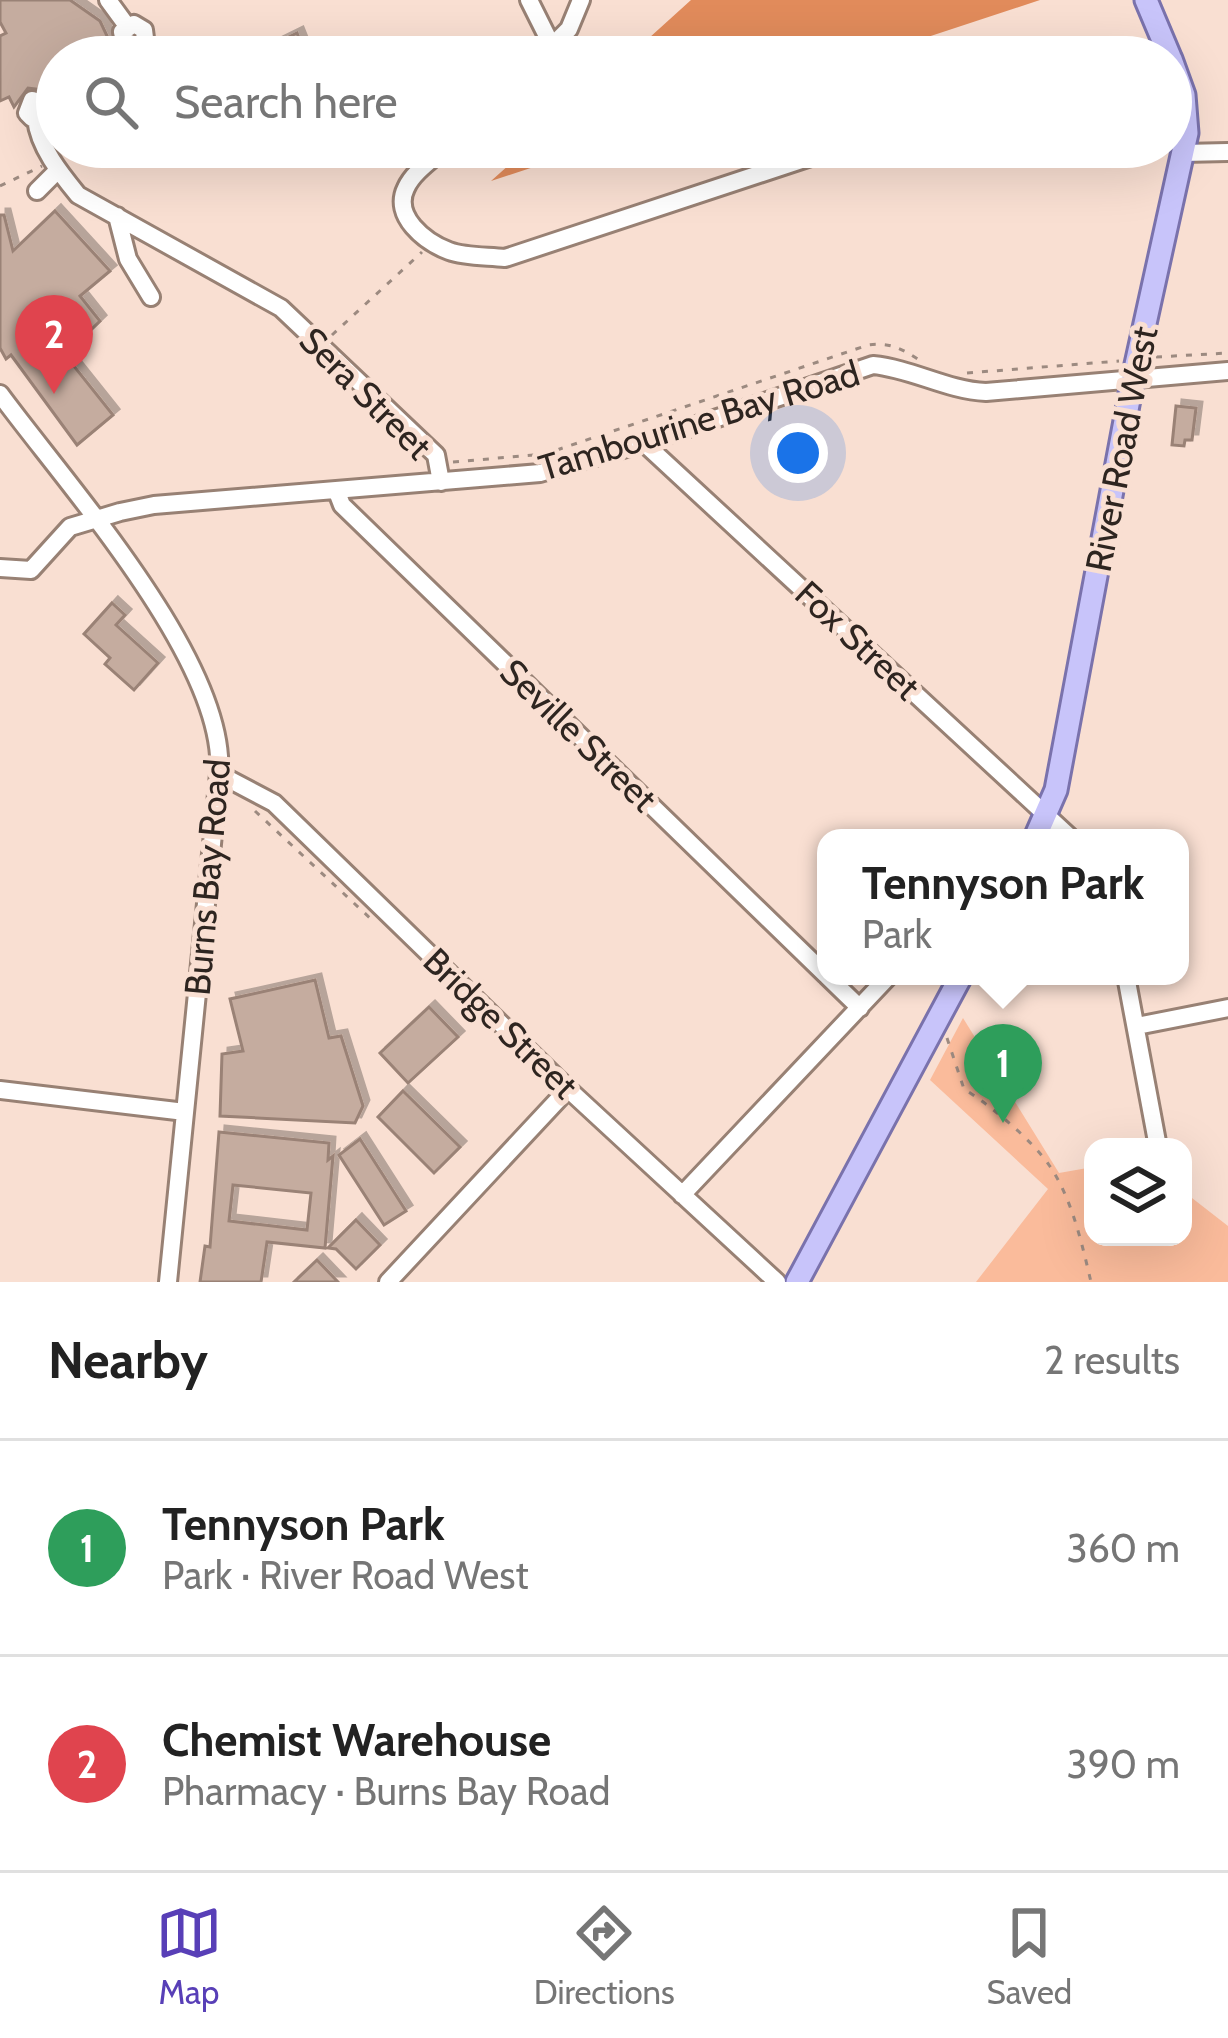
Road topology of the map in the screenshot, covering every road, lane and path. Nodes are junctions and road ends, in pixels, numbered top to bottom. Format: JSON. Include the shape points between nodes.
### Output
{"nodes":[{"id":1,"x":108,"y":0,"type":"edge"},
{"id":2,"x":529,"y":0,"type":"edge"},
{"id":3,"x":581,"y":0,"type":"edge"},
{"id":4,"x":1146,"y":0,"type":"edge"},
{"id":5,"x":131,"y":36,"type":"edge"},
{"id":6,"x":541,"y":36,"type":"edge"},
{"id":7,"x":562,"y":36,"type":"edge"},
{"id":8,"x":1161,"y":36,"type":"edge"},
{"id":9,"x":1228,"y":152,"type":"edge"},
{"id":10,"x":1192,"y":153,"type":"edge"},
{"id":11,"x":42,"y":168,"type":"edge"},
{"id":12,"x":51,"y":168,"type":"edge"},
{"id":13,"x":58,"y":168,"type":"edge"},
{"id":14,"x":424,"y":168,"type":"edge"},
{"id":15,"x":777,"y":168,"type":"edge"},
{"id":16,"x":1180,"y":168,"type":"edge"},
{"id":17,"x":0,"y":185,"type":"edge"},
{"id":18,"x":38,"y":191,"type":"dead end"},
{"id":19,"x":117,"y":216,"type":"junction"},
{"id":20,"x":432,"y":242,"type":"junction"},
{"id":21,"x":151,"y":297,"type":"dead end"},
{"id":22,"x":320,"y":347,"type":"junction"},
{"id":23,"x":1228,"y":353,"type":"edge"},
{"id":24,"x":1154,"y":357,"type":"dead end"},
{"id":25,"x":1228,"y":371,"type":"edge"},
{"id":26,"x":1133,"y":378,"type":"junction"},
{"id":27,"x":0,"y":394,"type":"edge"},
{"id":28,"x":644,"y":443,"type":"junction"},
{"id":29,"x":441,"y":482,"type":"junction"},
{"id":30,"x":337,"y":492,"type":"junction"},
{"id":31,"x":95,"y":519,"type":"junction"},
{"id":32,"x":0,"y":568,"type":"edge"},
{"id":33,"x":219,"y":774,"type":"junction"},
{"id":34,"x":254,"y":809,"type":"dead end"},
{"id":35,"x":1048,"y":814,"type":"junction"},
{"id":36,"x":1040,"y":829,"type":"edge"},
{"id":37,"x":1062,"y":829,"type":"edge"},
{"id":38,"x":371,"y":920,"type":"dead end"},
{"id":39,"x":817,"y":966,"type":"edge"},
{"id":40,"x":836,"y":985,"type":"edge"},
{"id":41,"x":881,"y":985,"type":"edge"},
{"id":42,"x":956,"y":985,"type":"edge"},
{"id":43,"x":1128,"y":985,"type":"edge"},
{"id":44,"x":860,"y":1008,"type":"junction"},
{"id":45,"x":1228,"y":1008,"type":"edge"},
{"id":46,"x":1137,"y":1026,"type":"junction"},
{"id":47,"x":947,"y":1036,"type":"dead end"},
{"id":48,"x":568,"y":1089,"type":"junction"},
{"id":49,"x":0,"y":1090,"type":"edge"},
{"id":50,"x":185,"y":1112,"type":"junction"},
{"id":51,"x":1156,"y":1138,"type":"edge"},
{"id":52,"x":682,"y":1195,"type":"junction"},
{"id":53,"x":168,"y":1282,"type":"edge"},
{"id":54,"x":388,"y":1282,"type":"edge"},
{"id":55,"x":777,"y":1282,"type":"edge"},
{"id":56,"x":796,"y":1282,"type":"edge"},
{"id":57,"x":1091,"y":1282,"type":"edge"}],
"edges":[{"from":1,"to":5,"type":"street"},
{"from":2,"to":6,"type":"street"},
{"from":3,"to":7,"type":"street"},
{"from":4,"to":8,"type":"main road","name":"River Road West"},
{"from":9,"to":10,"type":"street"},
{"from":11,"to":17,"type":"path"},
{"from":12,"to":18,"type":"street"},
{"from":13,"to":19,"type":"street","name":"Sera Street","via":[[78,195]]},
{"from":14,"to":20,"type":"street","via":[[403,197],[412,225]]},
{"from":15,"to":20,"type":"street","via":[[505,258],[451,253]]},
{"from":16,"to":26,"type":"main road","name":"River Road West"},
{"from":19,"to":21,"type":"street","via":[[128,259]]},
{"from":19,"to":22,"type":"street","name":"Sera Street","via":[[281,308]]},
{"from":20,"to":22,"type":"path"},
{"from":22,"to":29,"type":"street","name":"Sera Street","via":[[436,455]]},
{"from":23,"to":24,"type":"path"},
{"from":25,"to":26,"type":"street","name":"Tambourine Bay Road"},
{"from":26,"to":28,"type":"street","name":"Tambourine Bay Road","via":[[986,392],[873,365]]},
{"from":26,"to":35,"type":"main road","name":"River Road West"},
{"from":27,"to":31,"type":"street","name":"Burns Bay Road"},
{"from":28,"to":29,"type":"street","name":"Tambourine Bay Road","via":[[541,473]]},
{"from":28,"to":35,"type":"street","name":"Fox Street"},
{"from":29,"to":30,"type":"street","name":"Tambourine Bay Road"},
{"from":30,"to":31,"type":"street","name":"Tambourine Bay Road","via":[[154,506]]},
{"from":30,"to":39,"type":"street","name":"Seville Street"},
{"from":31,"to":32,"type":"street","via":[[64,531],[31,570]]},
{"from":31,"to":33,"type":"street","name":"Burns Bay Road","via":[[200,679],[219,739]]},
{"from":33,"to":48,"type":"street","name":"Bridge Street","via":[[274,803]]},
{"from":33,"to":50,"type":"street","name":"Burns Bay Road"},
{"from":34,"to":38,"type":"path"},
{"from":35,"to":36,"type":"main road","name":"River Road West"},
{"from":35,"to":37,"type":"street","name":"Fox Street"},
{"from":40,"to":44,"type":"street","name":"Seville Street"},
{"from":41,"to":44,"type":"street"},
{"from":42,"to":56,"type":"main road"},
{"from":43,"to":46,"type":"street"},
{"from":44,"to":52,"type":"street"},
{"from":45,"to":46,"type":"street"},
{"from":46,"to":51,"type":"street"},
{"from":47,"to":57,"type":"path","via":[[964,1089],[1049,1166]]},
{"from":48,"to":52,"type":"street","name":"Bridge Street"},
{"from":48,"to":54,"type":"street"},
{"from":49,"to":50,"type":"street"},
{"from":50,"to":53,"type":"street","name":"Burns Bay Road"},
{"from":52,"to":55,"type":"street","name":"Bridge Street"}]}
